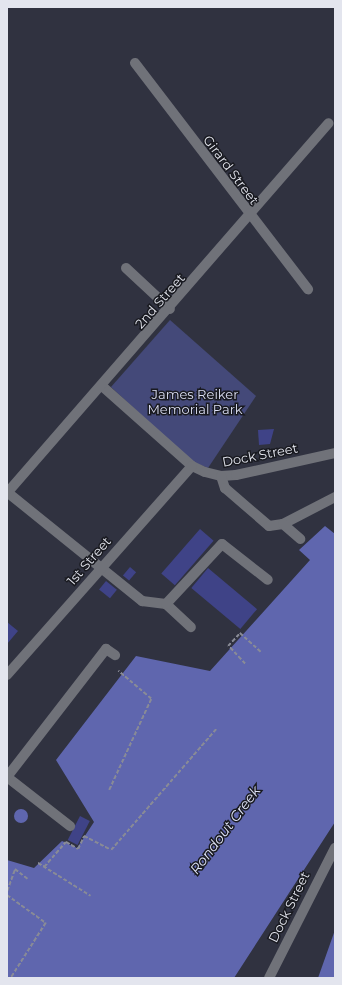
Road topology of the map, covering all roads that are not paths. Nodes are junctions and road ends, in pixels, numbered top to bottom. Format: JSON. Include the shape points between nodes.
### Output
{"nodes":[{"id":1,"x":135,"y":63,"type":"dead end"},
{"id":2,"x":329,"y":123,"type":"dead end"},
{"id":3,"x":247,"y":214,"type":"junction"},
{"id":4,"x":126,"y":268,"type":"dead end"},
{"id":5,"x":308,"y":289,"type":"dead end"},
{"id":6,"x":170,"y":309,"type":"junction"},
{"id":7,"x":102,"y":386,"type":"junction"},
{"id":8,"x":335,"y":453,"type":"edge"},
{"id":9,"x":192,"y":466,"type":"junction"},
{"id":10,"x":221,"y":476,"type":"junction"},
{"id":11,"x":7,"y":493,"type":"edge"},
{"id":12,"x":335,"y":497,"type":"edge"},
{"id":13,"x":283,"y":524,"type":"junction"},
{"id":14,"x":300,"y":539,"type":"dead end"},
{"id":15,"x":100,"y":568,"type":"junction"},
{"id":16,"x":268,"y":580,"type":"dead end"},
{"id":17,"x":166,"y":604,"type":"junction"},
{"id":18,"x":191,"y":627,"type":"dead end"},
{"id":19,"x":115,"y":655,"type":"dead end"},
{"id":20,"x":7,"y":675,"type":"edge"},
{"id":21,"x":7,"y":777,"type":"edge"},
{"id":22,"x":70,"y":826,"type":"dead end"},
{"id":23,"x":335,"y":848,"type":"edge"},
{"id":24,"x":269,"y":978,"type":"edge"}],
"edges":[{"from":1,"to":3,"type":"street","name":"Girard Street"},
{"from":2,"to":3,"type":"street","name":"2nd Street"},
{"from":3,"to":5,"type":"street","name":"Girard Street"},
{"from":3,"to":6,"type":"street","name":"2nd Street"},
{"from":4,"to":6,"type":"street"},
{"from":6,"to":7,"type":"street","name":"2nd Street"},
{"from":7,"to":9,"type":"street"},
{"from":7,"to":11,"type":"street","name":"2nd Street"},
{"from":8,"to":10,"type":"street","name":"Dock Street"},
{"from":9,"to":10,"type":"street","name":"Dock Street"},
{"from":9,"to":15,"type":"street","name":"1st Street"},
{"from":10,"to":13,"type":"street","via":[[225,488],[255,517],[269,526]]},
{"from":11,"to":15,"type":"street"},
{"from":12,"to":13,"type":"street"},
{"from":13,"to":14,"type":"street"},
{"from":15,"to":17,"type":"street","via":[[142,601]]},
{"from":15,"to":20,"type":"street","name":"1st Street"},
{"from":16,"to":17,"type":"street","via":[[222,544]]},
{"from":17,"to":18,"type":"street"},
{"from":19,"to":21,"type":"street","via":[[106,649]]},
{"from":21,"to":22,"type":"street"},
{"from":23,"to":24,"type":"street","name":"Dock Street"}]}
